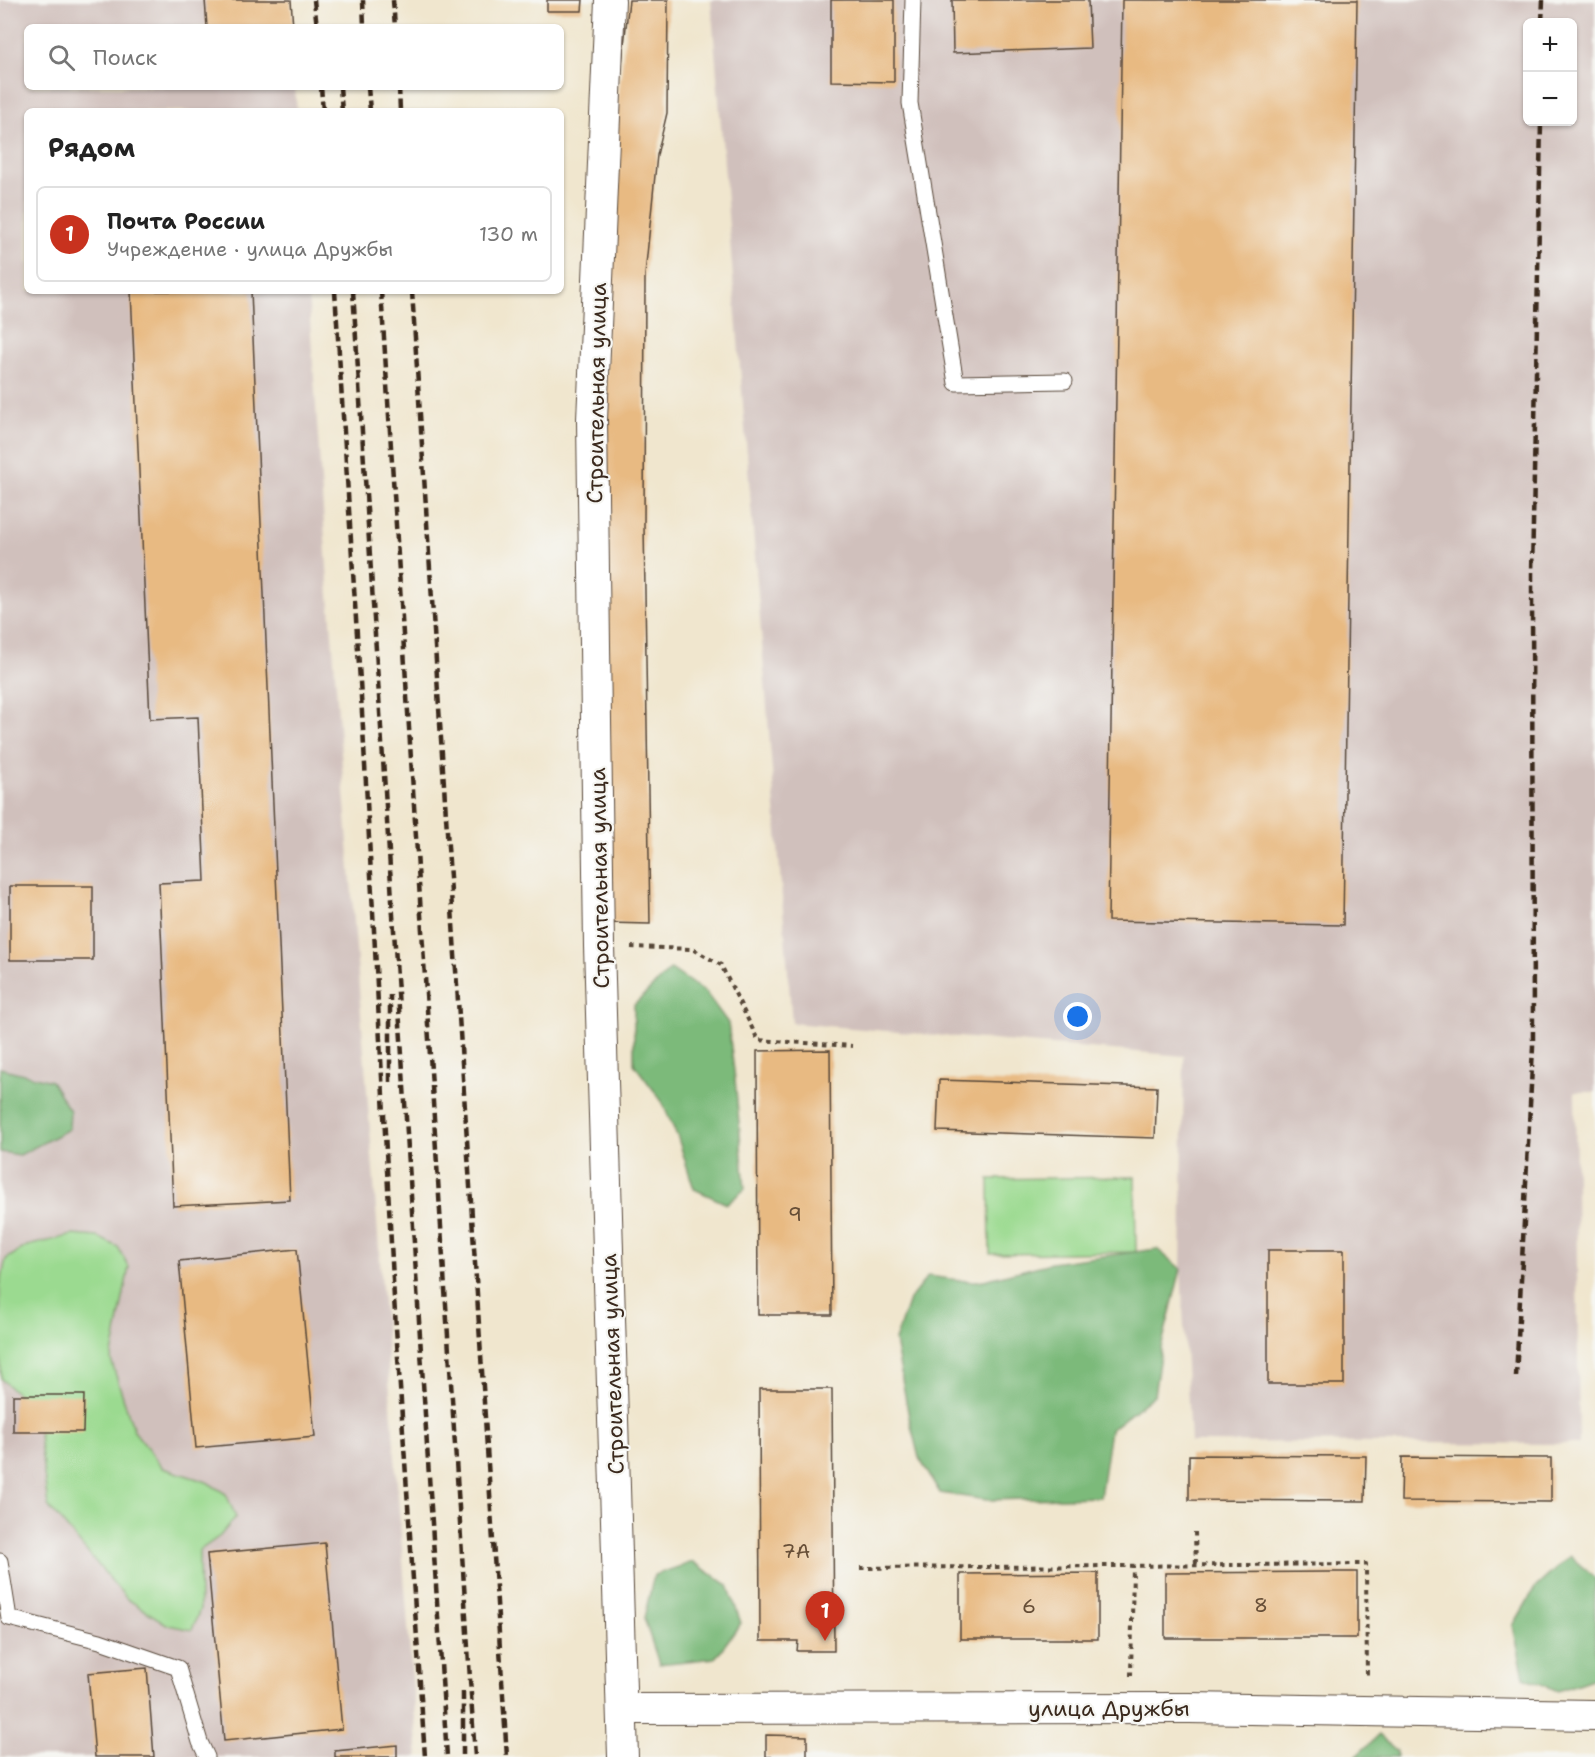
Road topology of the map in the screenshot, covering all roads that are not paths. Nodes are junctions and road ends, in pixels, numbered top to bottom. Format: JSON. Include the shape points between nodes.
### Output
{"nodes":[{"id":1,"x":610,"y":0,"type":"edge"},
{"id":2,"x":914,"y":0,"type":"edge"},
{"id":3,"x":1065,"y":381,"type":"dead end"},
{"id":4,"x":0,"y":1561,"type":"edge"},
{"id":5,"x":622,"y":1709,"type":"junction"},
{"id":6,"x":1595,"y":1716,"type":"edge"},
{"id":7,"x":207,"y":1757,"type":"edge"},
{"id":8,"x":623,"y":1757,"type":"edge"}],
"edges":[{"from":1,"to":5,"type":"street","name":"Строительная улица","via":[[592,420],[599,946]]},
{"from":2,"to":3,"type":"lane","via":[[910,103],[956,383]]},
{"from":4,"to":7,"type":"lane","via":[[9,1618],[100,1641],[178,1668]]},
{"from":5,"to":6,"type":"street","name":"улица Дружбы","via":[[1131,1708]]},
{"from":5,"to":8,"type":"street","name":"Строительная улица"}]}
